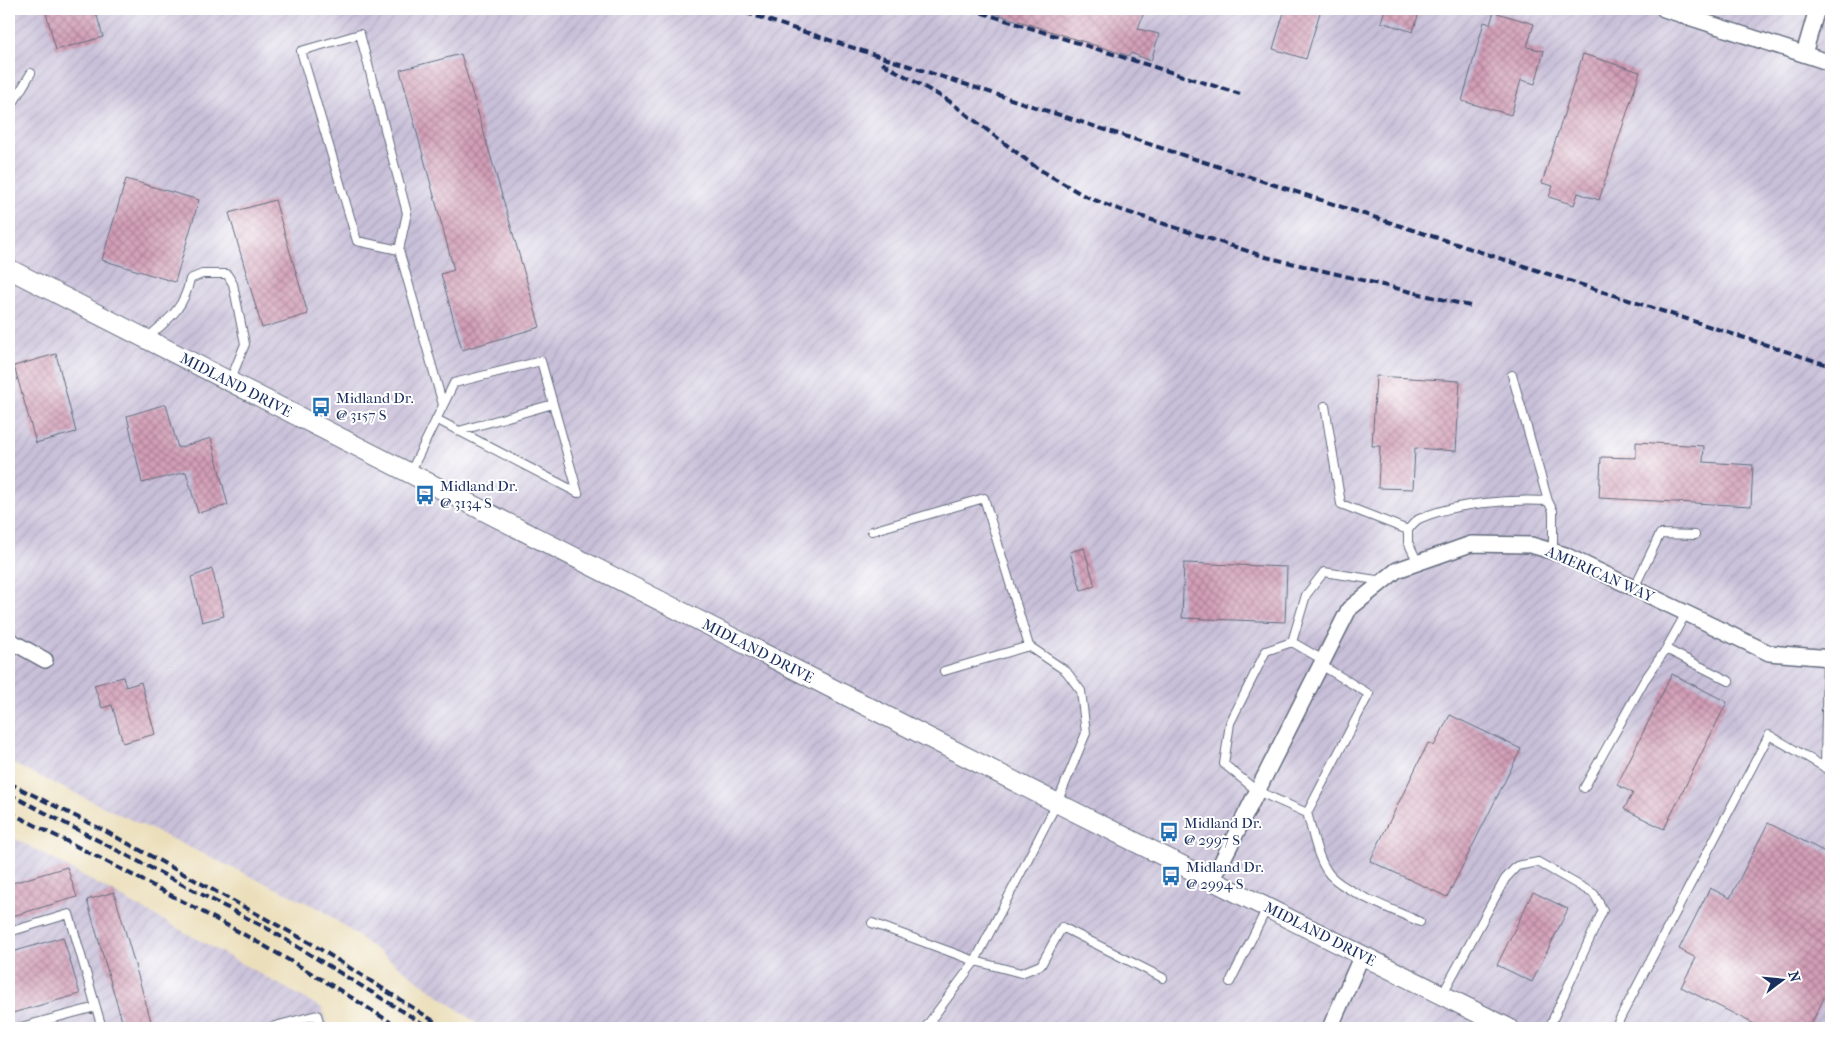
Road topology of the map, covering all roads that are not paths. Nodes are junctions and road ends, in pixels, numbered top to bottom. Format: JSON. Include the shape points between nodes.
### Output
{"nodes":[{"id":1,"x":1664,"y":9,"type":"edge"},
{"id":2,"x":1817,"y":9,"type":"edge"},
{"id":3,"x":1804,"y":54,"type":"junction"},
{"id":4,"x":1831,"y":63,"type":"edge"},
{"id":5,"x":31,"y":73,"type":"dead end"},
{"id":6,"x":9,"y":110,"type":"edge"},
{"id":7,"x":398,"y":250,"type":"junction"},
{"id":8,"x":9,"y":269,"type":"edge"},
{"id":9,"x":146,"y":339,"type":"junction"},
{"id":10,"x":1512,"y":375,"type":"dead end"},
{"id":11,"x":230,"y":382,"type":"junction"},
{"id":12,"x":553,"y":404,"type":"junction"},
{"id":13,"x":443,"y":405,"type":"junction"},
{"id":14,"x":1325,"y":406,"type":"dead end"},
{"id":15,"x":436,"y":419,"type":"junction"},
{"id":16,"x":460,"y":431,"type":"junction"},
{"id":17,"x":410,"y":473,"type":"junction"},
{"id":18,"x":1548,"y":501,"type":"junction"},
{"id":19,"x":1408,"y":530,"type":"junction"},
{"id":20,"x":872,"y":531,"type":"dead end"},
{"id":21,"x":1695,"y":534,"type":"dead end"},
{"id":22,"x":1553,"y":551,"type":"junction"},
{"id":23,"x":1418,"y":563,"type":"junction"},
{"id":24,"x":1384,"y":581,"type":"junction"},
{"id":25,"x":1634,"y":588,"type":"junction"},
{"id":26,"x":1686,"y":613,"type":"junction"},
{"id":27,"x":9,"y":640,"type":"edge"},
{"id":28,"x":1292,"y":642,"type":"junction"},
{"id":29,"x":1029,"y":646,"type":"junction"},
{"id":30,"x":1666,"y":649,"type":"junction"},
{"id":31,"x":1829,"y":658,"type":"edge"},
{"id":32,"x":45,"y":660,"type":"dead end"},
{"id":33,"x":1322,"y":662,"type":"junction"},
{"id":34,"x":944,"y":671,"type":"dead end"},
{"id":35,"x":1729,"y":681,"type":"dead end"},
{"id":36,"x":1828,"y":770,"type":"edge"},
{"id":37,"x":1584,"y":788,"type":"dead end"},
{"id":38,"x":1257,"y":791,"type":"junction"},
{"id":39,"x":1057,"y":803,"type":"junction"},
{"id":40,"x":1307,"y":813,"type":"junction"},
{"id":41,"x":1212,"y":881,"type":"junction"},
{"id":42,"x":1267,"y":908,"type":"junction"},
{"id":43,"x":1420,"y":922,"type":"dead end"},
{"id":44,"x":872,"y":923,"type":"dead end"},
{"id":45,"x":9,"y":932,"type":"edge"},
{"id":46,"x":1362,"y":955,"type":"junction"},
{"id":47,"x":975,"y":961,"type":"junction"},
{"id":48,"x":1164,"y":978,"type":"dead end"},
{"id":49,"x":1230,"y":982,"type":"dead end"},
{"id":50,"x":1442,"y":995,"type":"junction"},
{"id":51,"x":96,"y":1007,"type":"junction"},
{"id":52,"x":931,"y":1020,"type":"junction"},
{"id":53,"x":17,"y":1028,"type":"edge"},
{"id":54,"x":102,"y":1028,"type":"edge"},
{"id":55,"x":267,"y":1028,"type":"edge"},
{"id":56,"x":321,"y":1028,"type":"edge"},
{"id":57,"x":925,"y":1028,"type":"edge"},
{"id":58,"x":937,"y":1028,"type":"edge"},
{"id":59,"x":1330,"y":1028,"type":"edge"},
{"id":60,"x":1508,"y":1028,"type":"edge"},
{"id":61,"x":1550,"y":1028,"type":"edge"},
{"id":62,"x":1615,"y":1028,"type":"edge"}],
"edges":[{"from":1,"to":3,"type":"street"},
{"from":2,"to":3,"type":"street"},
{"from":3,"to":4,"type":"street"},
{"from":5,"to":6,"type":"lane"},
{"from":7,"to":7,"type":"lane","via":[[407,213],[360,34],[300,51],[357,242]]},
{"from":7,"to":13,"type":"lane"},
{"from":8,"to":9,"type":"street","name":"MIDLAND DRIVE"},
{"from":9,"to":11,"type":"street","name":"MIDLAND DRIVE"},
{"from":9,"to":11,"type":"lane","via":[[178,312],[190,279],[202,274],[227,274],[245,344]]},
{"from":10,"to":18,"type":"lane"},
{"from":11,"to":17,"type":"street","name":"MIDLAND DRIVE"},
{"from":12,"to":13,"type":"lane","via":[[541,361],[454,383]]},
{"from":12,"to":16,"type":"lane"},
{"from":12,"to":16,"type":"lane","via":[[578,493]]},
{"from":13,"to":15,"type":"lane"},
{"from":14,"to":19,"type":"lane","via":[[1341,504]]},
{"from":15,"to":16,"type":"lane"},
{"from":15,"to":17,"type":"lane"},
{"from":17,"to":39,"type":"street","name":"MIDLAND DRIVE"},
{"from":18,"to":19,"type":"lane","via":[[1469,505],[1417,519]]},
{"from":18,"to":22,"type":"lane","via":[[1553,511]]},
{"from":19,"to":23,"type":"lane","via":[[1408,542]]},
{"from":20,"to":29,"type":"lane","via":[[984,498]]},
{"from":21,"to":25,"type":"lane","via":[[1660,534]]},
{"from":22,"to":23,"type":"street","name":"AMERICAN WAY","via":[[1531,545],[1471,544]]},
{"from":22,"to":25,"type":"street","name":"AMERICAN WAY"},
{"from":23,"to":24,"type":"street","name":"AMERICAN WAY","via":[[1397,570]]},
{"from":24,"to":28,"type":"lane","via":[[1324,572],[1306,595]]},
{"from":24,"to":33,"type":"street","name":"AMERICAN WAY","via":[[1349,609]]},
{"from":25,"to":26,"type":"street","name":"AMERICAN WAY"},
{"from":26,"to":30,"type":"lane"},
{"from":26,"to":31,"type":"street","name":"AMERICAN WAY","via":[[1769,653]]},
{"from":27,"to":32,"type":"street"},
{"from":28,"to":33,"type":"lane"},
{"from":28,"to":38,"type":"lane","via":[[1266,651],[1230,723],[1224,764]]},
{"from":29,"to":34,"type":"lane"},
{"from":29,"to":39,"type":"lane","via":[[1066,671],[1080,691],[1086,733]]},
{"from":30,"to":35,"type":"lane"},
{"from":30,"to":37,"type":"lane","via":[[1644,681]]},
{"from":31,"to":36,"type":"lane"},
{"from":33,"to":38,"type":"street","name":"AMERICAN WAY"},
{"from":33,"to":40,"type":"lane","via":[[1369,694]]},
{"from":36,"to":62,"type":"lane","via":[[1769,735]]},
{"from":38,"to":40,"type":"lane"},
{"from":38,"to":41,"type":"street","name":"AMERICAN WAY"},
{"from":39,"to":41,"type":"street","name":"MIDLAND DRIVE"},
{"from":39,"to":47,"type":"lane"},
{"from":40,"to":43,"type":"lane","via":[[1330,875],[1351,889]]},
{"from":41,"to":42,"type":"street","name":"MIDLAND DRIVE"},
{"from":42,"to":46,"type":"street","name":"MIDLAND DRIVE"},
{"from":42,"to":49,"type":"lane"},
{"from":44,"to":47,"type":"lane"},
{"from":45,"to":51,"type":"lane","via":[[69,914]]},
{"from":46,"to":50,"type":"street","name":"MIDLAND DRIVE"},
{"from":46,"to":59,"type":"street"},
{"from":47,"to":48,"type":"lane","via":[[1021,973],[1041,965],[1062,927]]},
{"from":47,"to":52,"type":"lane"},
{"from":50,"to":60,"type":"street","name":"MIDLAND DRIVE"},
{"from":50,"to":61,"type":"lane","via":[[1505,878],[1517,866],[1538,862],[1594,894],[1604,910]]},
{"from":51,"to":53,"type":"lane"},
{"from":51,"to":54,"type":"lane"},
{"from":52,"to":57,"type":"lane"},
{"from":52,"to":58,"type":"lane"},
{"from":55,"to":56,"type":"lane","via":[[317,1015]]}]}
